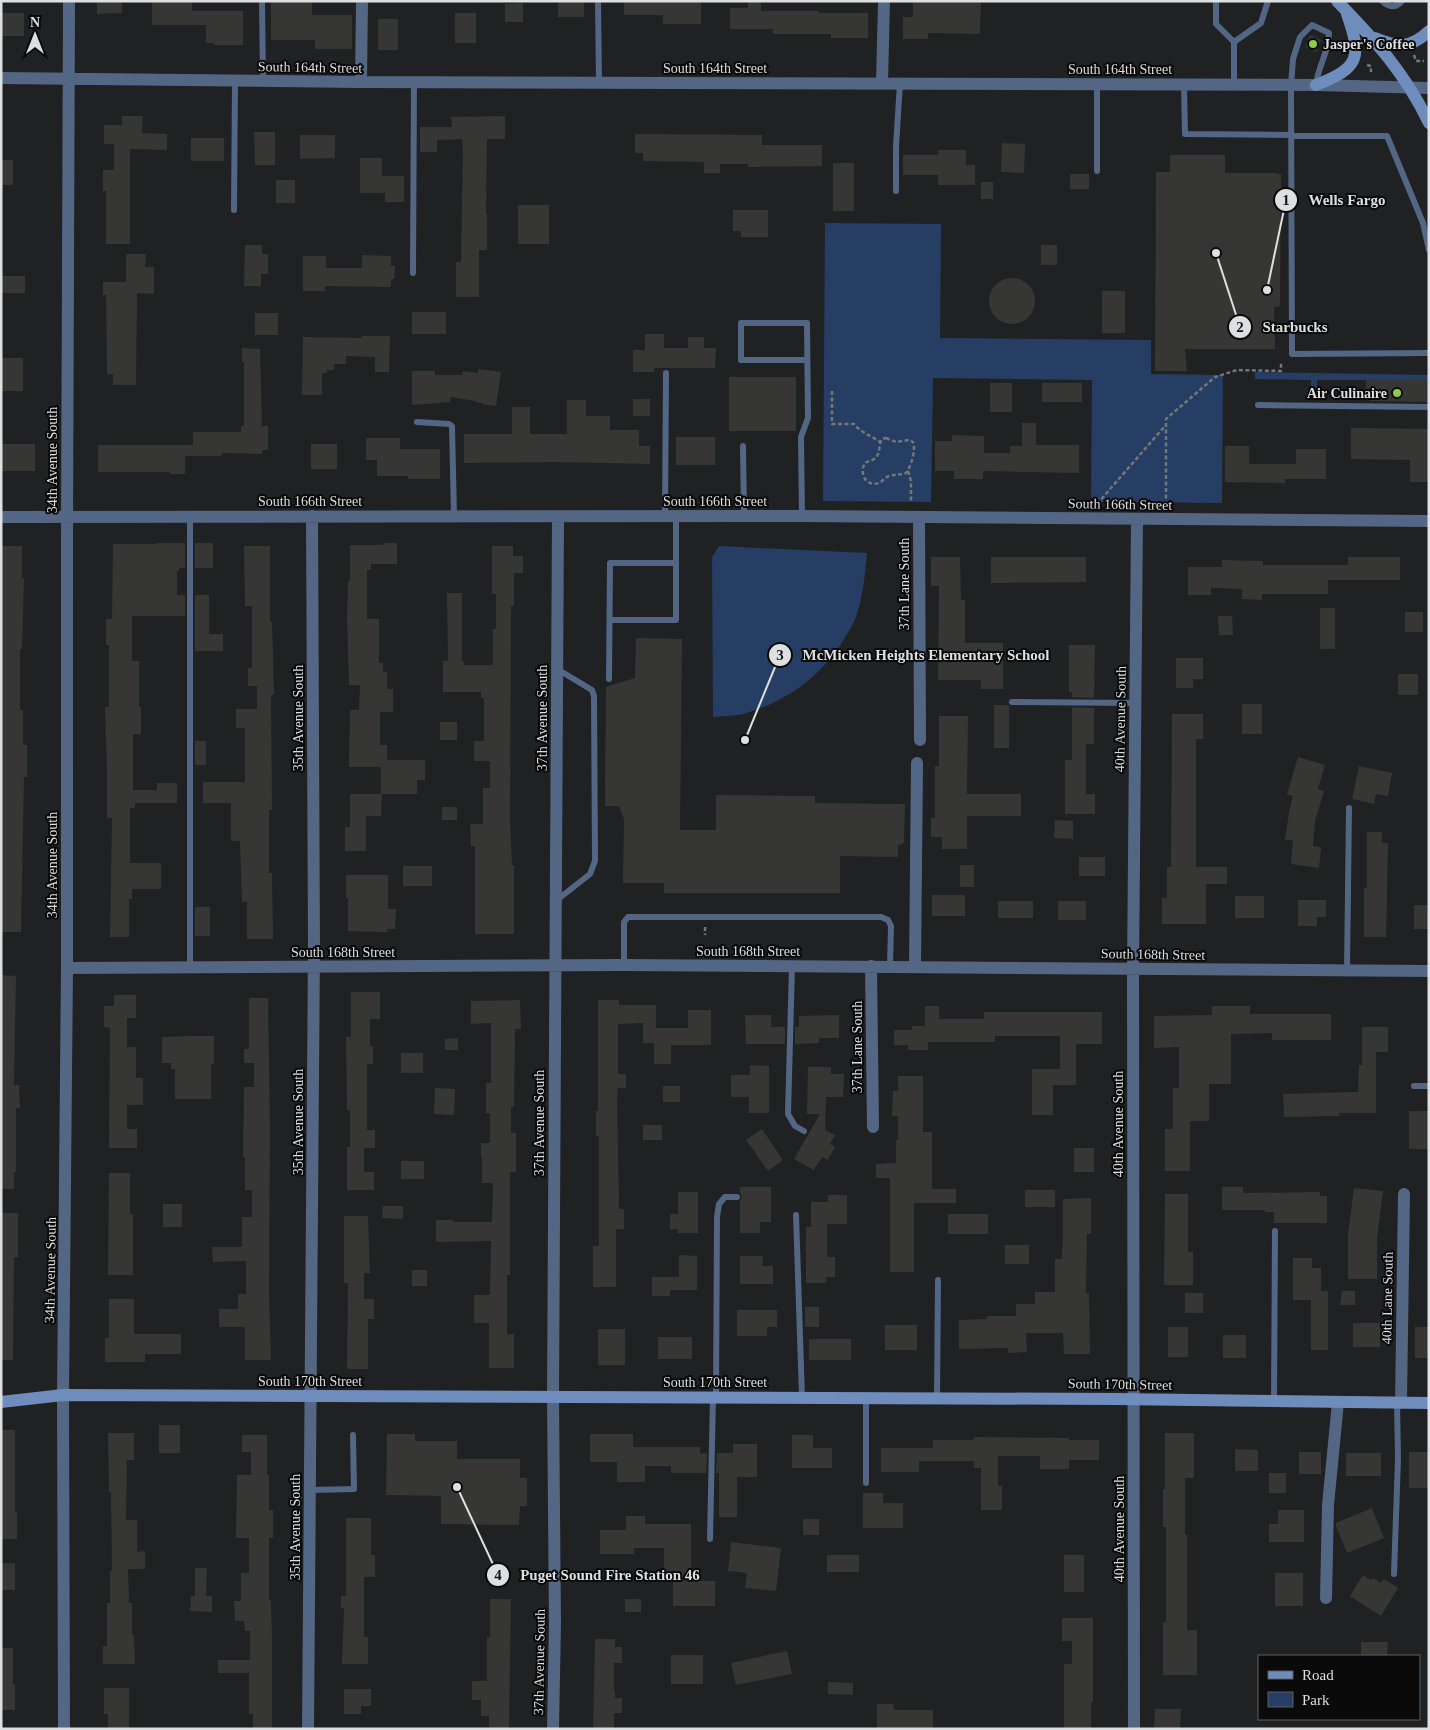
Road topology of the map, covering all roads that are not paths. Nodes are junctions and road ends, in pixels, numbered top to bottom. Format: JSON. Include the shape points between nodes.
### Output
{"nodes":[{"id":1,"x":69,"y":1,"type":"edge"},
{"id":2,"x":262,"y":1,"type":"edge"},
{"id":3,"x":362,"y":1,"type":"edge"},
{"id":4,"x":598,"y":1,"type":"edge"},
{"id":5,"x":884,"y":1,"type":"edge"},
{"id":6,"x":1216,"y":1,"type":"edge"},
{"id":7,"x":1268,"y":1,"type":"edge"},
{"id":8,"x":1382,"y":1,"type":"edge"},
{"id":9,"x":1402,"y":1,"type":"edge"},
{"id":10,"x":1341,"y":5,"type":"edge"},
{"id":11,"x":1429,"y":31,"type":"edge"},
{"id":12,"x":1371,"y":37,"type":"junction"},
{"id":13,"x":1234,"y":42,"type":"junction"},
{"id":14,"x":1,"y":78,"type":"edge"},
{"id":15,"x":69,"y":78,"type":"junction"},
{"id":16,"x":235,"y":80,"type":"junction"},
{"id":17,"x":263,"y":81,"type":"junction"},
{"id":18,"x":361,"y":82,"type":"junction"},
{"id":19,"x":414,"y":82,"type":"junction"},
{"id":20,"x":599,"y":83,"type":"junction"},
{"id":21,"x":882,"y":83,"type":"junction"},
{"id":22,"x":900,"y":83,"type":"junction"},
{"id":23,"x":1097,"y":84,"type":"junction"},
{"id":24,"x":1184,"y":85,"type":"junction"},
{"id":25,"x":1234,"y":85,"type":"junction"},
{"id":26,"x":1291,"y":85,"type":"junction"},
{"id":27,"x":1316,"y":85,"type":"junction"},
{"id":28,"x":1410,"y":88,"type":"junction"},
{"id":29,"x":1429,"y":88,"type":"edge"},
{"id":30,"x":1429,"y":123,"type":"edge"},
{"id":31,"x":1292,"y":136,"type":"junction"},
{"id":32,"x":1097,"y":171,"type":"dead end"},
{"id":33,"x":896,"y":191,"type":"dead end"},
{"id":34,"x":234,"y":210,"type":"dead end"},
{"id":35,"x":1426,"y":222,"type":"edge"},
{"id":36,"x":1429,"y":250,"type":"edge"},
{"id":37,"x":413,"y":273,"type":"dead end"},
{"id":38,"x":1429,"y":353,"type":"edge"},
{"id":39,"x":808,"y":360,"type":"junction"},
{"id":40,"x":666,"y":373,"type":"dead end"},
{"id":41,"x":1258,"y":406,"type":"dead end"},
{"id":42,"x":1429,"y":408,"type":"edge"},
{"id":43,"x":417,"y":422,"type":"dead end"},
{"id":44,"x":743,"y":446,"type":"dead end"},
{"id":45,"x":190,"y":516,"type":"junction"},
{"id":46,"x":312,"y":516,"type":"junction"},
{"id":47,"x":671,"y":516,"type":"junction"},
{"id":48,"x":744,"y":516,"type":"junction"},
{"id":49,"x":802,"y":516,"type":"junction"},
{"id":50,"x":1,"y":517,"type":"edge"},
{"id":51,"x":67,"y":517,"type":"junction"},
{"id":52,"x":454,"y":517,"type":"junction"},
{"id":53,"x":558,"y":517,"type":"junction"},
{"id":54,"x":919,"y":518,"type":"junction"},
{"id":55,"x":1138,"y":520,"type":"junction"},
{"id":56,"x":1429,"y":521,"type":"edge"},
{"id":57,"x":676,"y":563,"type":"junction"},
{"id":58,"x":610,"y":620,"type":"junction"},
{"id":59,"x":557,"y":669,"type":"junction"},
{"id":60,"x":609,"y":678,"type":"dead end"},
{"id":61,"x":1012,"y":702,"type":"dead end"},
{"id":62,"x":1135,"y":703,"type":"junction"},
{"id":63,"x":920,"y":740,"type":"dead end"},
{"id":64,"x":917,"y":763,"type":"dead end"},
{"id":65,"x":1349,"y":808,"type":"dead end"},
{"id":66,"x":556,"y":900,"type":"junction"},
{"id":67,"x":555,"y":965,"type":"junction"},
{"id":68,"x":624,"y":965,"type":"junction"},
{"id":69,"x":792,"y":966,"type":"junction"},
{"id":70,"x":872,"y":966,"type":"junction"},
{"id":71,"x":890,"y":966,"type":"junction"},
{"id":72,"x":915,"y":966,"type":"junction"},
{"id":73,"x":67,"y":968,"type":"junction"},
{"id":74,"x":190,"y":968,"type":"junction"},
{"id":75,"x":314,"y":968,"type":"junction"},
{"id":76,"x":1133,"y":969,"type":"junction"},
{"id":77,"x":1347,"y":971,"type":"junction"},
{"id":78,"x":1429,"y":971,"type":"edge"},
{"id":79,"x":1414,"y":1086,"type":"dead end"},
{"id":80,"x":1429,"y":1086,"type":"edge"},
{"id":81,"x":873,"y":1128,"type":"dead end"},
{"id":82,"x":804,"y":1131,"type":"dead end"},
{"id":83,"x":1404,"y":1194,"type":"dead end"},
{"id":84,"x":737,"y":1197,"type":"dead end"},
{"id":85,"x":796,"y":1215,"type":"dead end"},
{"id":86,"x":1275,"y":1231,"type":"dead end"},
{"id":87,"x":938,"y":1280,"type":"dead end"},
{"id":88,"x":63,"y":1395,"type":"junction"},
{"id":89,"x":310,"y":1396,"type":"junction"},
{"id":90,"x":553,"y":1396,"type":"junction"},
{"id":91,"x":715,"y":1397,"type":"junction"},
{"id":92,"x":802,"y":1398,"type":"junction"},
{"id":93,"x":866,"y":1398,"type":"junction"},
{"id":94,"x":937,"y":1398,"type":"junction"},
{"id":95,"x":1134,"y":1399,"type":"junction"},
{"id":96,"x":1274,"y":1401,"type":"junction"},
{"id":97,"x":1,"y":1402,"type":"edge"},
{"id":98,"x":1338,"y":1402,"type":"junction"},
{"id":99,"x":1399,"y":1403,"type":"junction"},
{"id":100,"x":1429,"y":1403,"type":"edge"},
{"id":101,"x":353,"y":1435,"type":"dead end"},
{"id":102,"x":866,"y":1483,"type":"dead end"},
{"id":103,"x":310,"y":1490,"type":"junction"},
{"id":104,"x":710,"y":1538,"type":"dead end"},
{"id":105,"x":1394,"y":1574,"type":"dead end"},
{"id":106,"x":1326,"y":1598,"type":"dead end"},
{"id":107,"x":64,"y":1729,"type":"edge"},
{"id":108,"x":308,"y":1729,"type":"edge"},
{"id":109,"x":552,"y":1729,"type":"edge"},
{"id":110,"x":1134,"y":1729,"type":"edge"}],
"edges":[{"from":1,"to":15,"type":"street","name":"34th Avenue South"},
{"from":2,"to":17,"type":"lane"},
{"from":3,"to":18,"type":"street"},
{"from":4,"to":20,"type":"lane"},
{"from":5,"to":21,"type":"street"},
{"from":6,"to":13,"type":"lane","via":[[1216,24]]},
{"from":7,"to":13,"type":"lane","via":[[1261,22]]},
{"from":8,"to":9,"type":"lane","via":[[1392,7]]},
{"from":10,"to":12,"type":"street"},
{"from":10,"to":27,"type":"street","via":[[1356,42],[1354,60],[1336,77]]},
{"from":11,"to":12,"type":"street","via":[[1422,38],[1402,46]]},
{"from":12,"to":28,"type":"street"},
{"from":13,"to":25,"type":"lane"},
{"from":14,"to":15,"type":"street","name":"South 164th Street"},
{"from":15,"to":16,"type":"street","name":"South 164th Street"},
{"from":15,"to":51,"type":"street","name":"34th Avenue South"},
{"from":16,"to":17,"type":"street","name":"South 164th Street"},
{"from":16,"to":34,"type":"lane"},
{"from":17,"to":18,"type":"street","name":"South 164th Street"},
{"from":18,"to":19,"type":"street","name":"South 164th Street"},
{"from":19,"to":20,"type":"street","name":"South 164th Street"},
{"from":19,"to":37,"type":"lane"},
{"from":20,"to":21,"type":"street","name":"South 164th Street"},
{"from":21,"to":22,"type":"street","name":"South 164th Street"},
{"from":22,"to":23,"type":"street","name":"South 164th Street"},
{"from":22,"to":33,"type":"lane"},
{"from":23,"to":24,"type":"street","name":"South 164th Street"},
{"from":23,"to":32,"type":"lane"},
{"from":24,"to":25,"type":"street","name":"South 164th Street"},
{"from":24,"to":31,"type":"lane","via":[[1185,134]]},
{"from":25,"to":26,"type":"street","name":"South 164th Street"},
{"from":26,"to":27,"type":"street","name":"South 164th Street"},
{"from":26,"to":27,"type":"lane","via":[[1293,59],[1300,38],[1312,25],[1329,33],[1329,45]]},
{"from":26,"to":31,"type":"lane"},
{"from":27,"to":28,"type":"street","name":"South 164th Street"},
{"from":28,"to":29,"type":"street","name":"South 164th Street"},
{"from":28,"to":30,"type":"street"},
{"from":31,"to":35,"type":"lane","via":[[1387,136]]},
{"from":31,"to":38,"type":"lane","via":[[1292,354]]},
{"from":35,"to":36,"type":"lane"},
{"from":39,"to":39,"type":"lane","via":[[741,360],[741,323],[807,323]]},
{"from":39,"to":49,"type":"lane","via":[[808,418],[801,438]]},
{"from":40,"to":47,"type":"lane"},
{"from":41,"to":42,"type":"lane"},
{"from":43,"to":52,"type":"lane","via":[[452,426]]},
{"from":44,"to":48,"type":"lane"},
{"from":45,"to":46,"type":"street","name":"South 166th Street"},
{"from":45,"to":51,"type":"street","name":"South 166th Street"},
{"from":45,"to":74,"type":"lane"},
{"from":46,"to":52,"type":"street","name":"South 166th Street"},
{"from":46,"to":75,"type":"street","name":"35th Avenue South"},
{"from":47,"to":48,"type":"street","name":"South 166th Street"},
{"from":47,"to":53,"type":"street","name":"South 166th Street"},
{"from":47,"to":57,"type":"lane"},
{"from":48,"to":49,"type":"street","name":"South 166th Street"},
{"from":49,"to":54,"type":"street","name":"South 166th Street"},
{"from":50,"to":51,"type":"street","name":"South 166th Street"},
{"from":51,"to":73,"type":"street","name":"34th Avenue South"},
{"from":52,"to":53,"type":"street","name":"South 166th Street"},
{"from":53,"to":59,"type":"street","name":"37th Avenue South"},
{"from":54,"to":55,"type":"street","name":"South 166th Street"},
{"from":54,"to":63,"type":"street","name":"37th Lane South"},
{"from":55,"to":56,"type":"street","name":"South 166th Street"},
{"from":55,"to":62,"type":"street","name":"40th Avenue South"},
{"from":57,"to":58,"type":"lane","via":[[610,563]]},
{"from":57,"to":58,"type":"lane","via":[[676,620]]},
{"from":58,"to":60,"type":"lane"},
{"from":59,"to":66,"type":"street","name":"37th Avenue South"},
{"from":59,"to":66,"type":"lane","via":[[592,690],[594,696],[595,861],[590,874]]},
{"from":61,"to":62,"type":"lane"},
{"from":62,"to":76,"type":"street","name":"40th Avenue South"},
{"from":64,"to":72,"type":"street"},
{"from":65,"to":77,"type":"lane"},
{"from":66,"to":67,"type":"street","name":"37th Avenue South"},
{"from":67,"to":68,"type":"street","name":"South 168th Street"},
{"from":67,"to":75,"type":"street","name":"South 168th Street"},
{"from":67,"to":90,"type":"street","name":"37th Avenue South"},
{"from":68,"to":69,"type":"street","name":"South 168th Street"},
{"from":68,"to":71,"type":"lane","via":[[624,922],[628,917],[881,916],[891,926]]},
{"from":69,"to":70,"type":"street","name":"South 168th Street"},
{"from":69,"to":82,"type":"lane","via":[[788,1114],[795,1126]]},
{"from":70,"to":71,"type":"street","name":"South 168th Street"},
{"from":70,"to":81,"type":"street","name":"37th Lane South"},
{"from":71,"to":72,"type":"street","name":"South 168th Street"},
{"from":72,"to":76,"type":"street","name":"South 168th Street"},
{"from":73,"to":74,"type":"street","name":"South 168th Street"},
{"from":73,"to":88,"type":"street","name":"34th Avenue South"},
{"from":74,"to":75,"type":"street","name":"South 168th Street"},
{"from":75,"to":89,"type":"street","name":"35th Avenue South"},
{"from":76,"to":77,"type":"street","name":"South 168th Street"},
{"from":76,"to":95,"type":"street","name":"40th Avenue South"},
{"from":77,"to":78,"type":"street","name":"South 168th Street"},
{"from":79,"to":80,"type":"lane"},
{"from":83,"to":99,"type":"street","name":"40th Lane South"},
{"from":84,"to":91,"type":"lane","via":[[725,1197],[719,1204],[717,1217]]},
{"from":85,"to":92,"type":"lane"},
{"from":86,"to":96,"type":"lane"},
{"from":87,"to":94,"type":"lane"},
{"from":88,"to":89,"type":"street","name":"South 170th Street"},
{"from":88,"to":97,"type":"street","name":"South 170th Street"},
{"from":88,"to":107,"type":"street","name":"34th Avenue South"},
{"from":89,"to":90,"type":"street","name":"South 170th Street"},
{"from":89,"to":103,"type":"street","name":"35th Avenue South"},
{"from":90,"to":91,"type":"street","name":"South 170th Street"},
{"from":90,"to":109,"type":"street","name":"37th Avenue South","via":[[555,1624]]},
{"from":91,"to":92,"type":"street","name":"South 170th Street"},
{"from":91,"to":104,"type":"lane"},
{"from":92,"to":93,"type":"street","name":"South 170th Street"},
{"from":93,"to":94,"type":"street","name":"South 170th Street"},
{"from":93,"to":102,"type":"lane"},
{"from":94,"to":95,"type":"street","name":"South 170th Street"},
{"from":95,"to":96,"type":"street","name":"South 170th Street"},
{"from":95,"to":110,"type":"street","name":"40th Avenue South"},
{"from":96,"to":98,"type":"street","name":"South 170th Street"},
{"from":98,"to":99,"type":"street","name":"South 170th Street"},
{"from":98,"to":106,"type":"street","via":[[1328,1505]]},
{"from":99,"to":100,"type":"street","name":"South 170th Street"},
{"from":99,"to":105,"type":"lane"},
{"from":101,"to":103,"type":"lane","via":[[354,1489]]},
{"from":103,"to":108,"type":"street","name":"35th Avenue South"}]}
